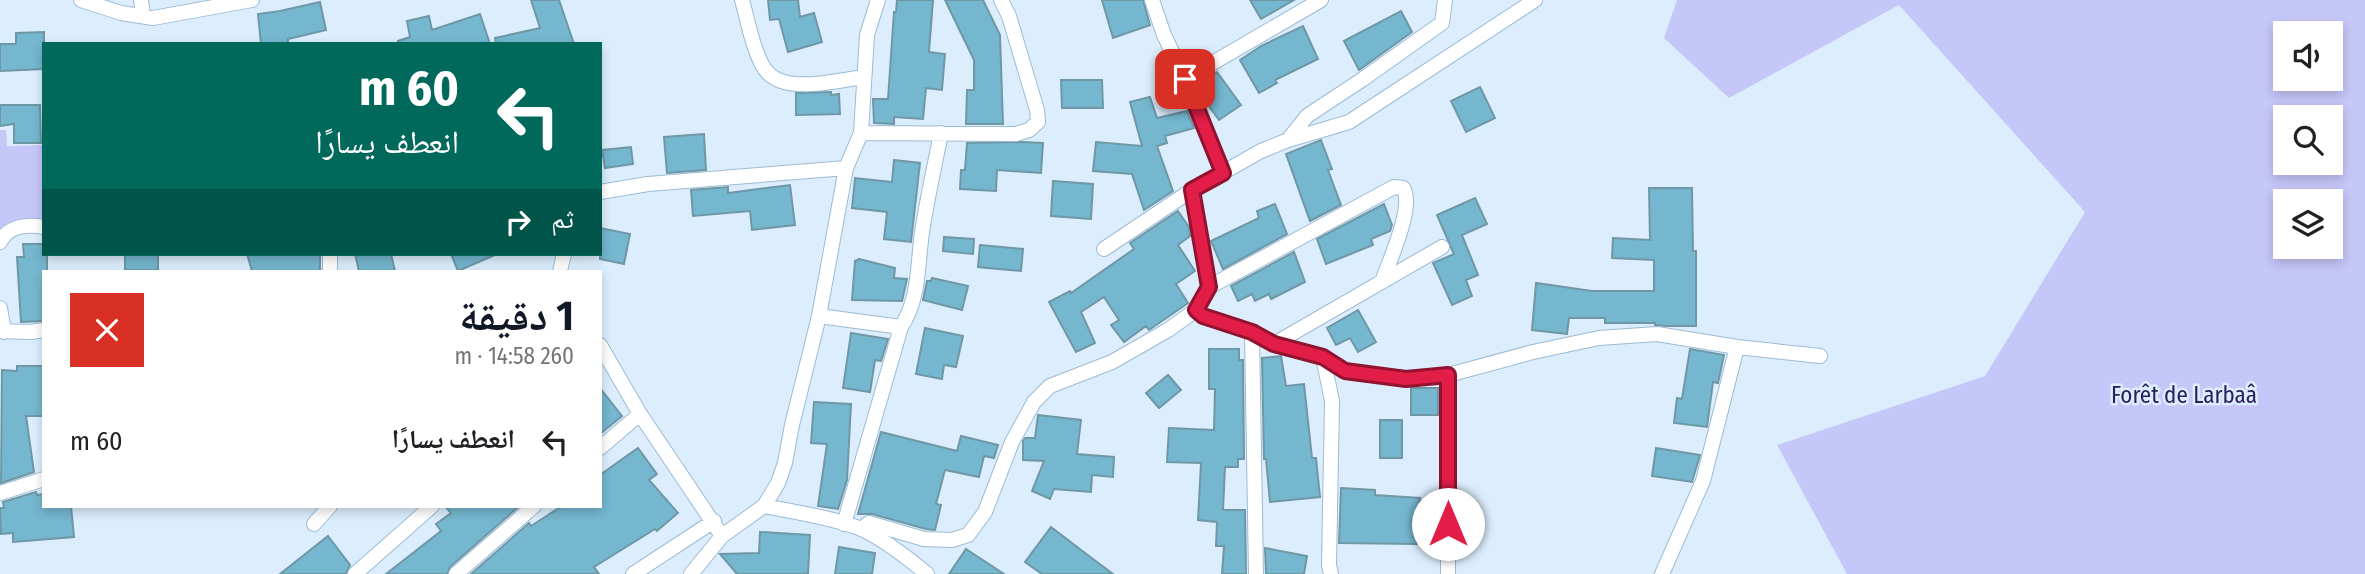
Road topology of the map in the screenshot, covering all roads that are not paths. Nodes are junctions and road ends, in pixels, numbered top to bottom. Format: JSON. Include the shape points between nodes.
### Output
{"nodes":[{"id":1,"x":81,"y":0,"type":"edge"},
{"id":2,"x":141,"y":0,"type":"edge"},
{"id":3,"x":252,"y":0,"type":"edge"},
{"id":4,"x":742,"y":0,"type":"edge"},
{"id":5,"x":878,"y":0,"type":"edge"},
{"id":6,"x":1001,"y":0,"type":"edge"},
{"id":7,"x":1152,"y":0,"type":"edge"},
{"id":8,"x":1321,"y":0,"type":"edge"},
{"id":9,"x":1445,"y":0,"type":"edge"},
{"id":10,"x":1535,"y":0,"type":"edge"},
{"id":11,"x":143,"y":16,"type":"junction"},
{"id":12,"x":864,"y":77,"type":"junction"},
{"id":13,"x":1185,"y":79,"type":"junction"},
{"id":14,"x":862,"y":133,"type":"junction"},
{"id":15,"x":941,"y":133,"type":"junction"},
{"id":16,"x":1289,"y":140,"type":"junction"},
{"id":17,"x":846,"y":168,"type":"junction"},
{"id":18,"x":1223,"y":173,"type":"junction"},
{"id":19,"x":1192,"y":190,"type":"junction"},
{"id":20,"x":602,"y":192,"type":"edge"},
{"id":21,"x":42,"y":227,"type":"edge"},
{"id":22,"x":0,"y":242,"type":"edge"},
{"id":23,"x":1443,"y":247,"type":"dead end"},
{"id":24,"x":1104,"y":249,"type":"dead end"},
{"id":25,"x":1382,"y":282,"type":"junction"},
{"id":26,"x":1209,"y":287,"type":"junction"},
{"id":27,"x":0,"y":308,"type":"edge"},
{"id":28,"x":1196,"y":310,"type":"junction"},
{"id":29,"x":820,"y":316,"type":"junction"},
{"id":30,"x":901,"y":327,"type":"junction"},
{"id":31,"x":42,"y":330,"type":"edge"},
{"id":32,"x":2,"y":331,"type":"edge"},
{"id":33,"x":1252,"y":332,"type":"junction"},
{"id":34,"x":1274,"y":344,"type":"junction"},
{"id":35,"x":1737,"y":347,"type":"junction"},
{"id":36,"x":603,"y":355,"type":"edge"},
{"id":37,"x":1820,"y":356,"type":"dead end"},
{"id":38,"x":1323,"y":357,"type":"junction"},
{"id":39,"x":1448,"y":375,"type":"junction"},
{"id":40,"x":640,"y":414,"type":"junction"},
{"id":41,"x":602,"y":446,"type":"edge"},
{"id":42,"x":42,"y":480,"type":"edge"},
{"id":43,"x":0,"y":493,"type":"edge"},
{"id":44,"x":764,"y":506,"type":"junction"},
{"id":45,"x":328,"y":508,"type":"edge"},
{"id":46,"x":430,"y":508,"type":"edge"},
{"id":47,"x":532,"y":508,"type":"edge"},
{"id":48,"x":714,"y":521,"type":"junction"},
{"id":49,"x":314,"y":524,"type":"dead end"},
{"id":50,"x":844,"y":524,"type":"junction"},
{"id":51,"x":861,"y":529,"type":"junction"},
{"id":52,"x":722,"y":536,"type":"junction"},
{"id":53,"x":911,"y":568,"type":"edge"},
{"id":54,"x":355,"y":574,"type":"edge"},
{"id":55,"x":456,"y":574,"type":"edge"},
{"id":56,"x":633,"y":574,"type":"edge"},
{"id":57,"x":691,"y":574,"type":"edge"},
{"id":58,"x":927,"y":574,"type":"edge"},
{"id":59,"x":1256,"y":574,"type":"edge"},
{"id":60,"x":1331,"y":574,"type":"edge"},
{"id":61,"x":1448,"y":574,"type":"edge"},
{"id":62,"x":1662,"y":574,"type":"edge"}],
"edges":[{"from":1,"to":11,"type":"street"},
{"from":2,"to":11,"type":"street"},
{"from":3,"to":11,"type":"street"},
{"from":4,"to":12,"type":"street","via":[[766,71],[781,82]]},
{"from":5,"to":12,"type":"street","via":[[867,35]]},
{"from":6,"to":15,"type":"street","via":[[1038,122],[1016,134]]},
{"from":7,"to":13,"type":"street"},
{"from":8,"to":13,"type":"street"},
{"from":9,"to":16,"type":"street","via":[[1442,23],[1307,116]]},
{"from":10,"to":16,"type":"street","via":[[1349,122]]},
{"from":12,"to":14,"type":"street"},
{"from":13,"to":18,"type":"street"},
{"from":14,"to":15,"type":"street"},
{"from":14,"to":17,"type":"street"},
{"from":15,"to":30,"type":"street","via":[[915,295]]},
{"from":16,"to":18,"type":"street"},
{"from":17,"to":20,"type":"street"},
{"from":17,"to":29,"type":"street"},
{"from":18,"to":19,"type":"street"},
{"from":19,"to":24,"type":"street"},
{"from":19,"to":26,"type":"street"},
{"from":21,"to":22,"type":"street","via":[[19,227],[4,234]]},
{"from":23,"to":25,"type":"street"},
{"from":25,"to":26,"type":"street","via":[[1404,216],[1403,188],[1394,187]]},
{"from":25,"to":34,"type":"street"},
{"from":26,"to":28,"type":"street"},
{"from":27,"to":32,"type":"street"},
{"from":28,"to":33,"type":"street"},
{"from":28,"to":51,"type":"street","via":[[1112,362],[1050,386],[1034,402],[1012,442],[985,512],[968,534],[952,540],[924,539],[869,523]]},
{"from":29,"to":30,"type":"street"},
{"from":29,"to":44,"type":"street","via":[[785,463]]},
{"from":30,"to":50,"type":"street"},
{"from":31,"to":32,"type":"street"},
{"from":33,"to":34,"type":"street"},
{"from":33,"to":59,"type":"street"},
{"from":34,"to":38,"type":"street"},
{"from":35,"to":37,"type":"street"},
{"from":35,"to":39,"type":"street","via":[[1657,334],[1599,338]]},
{"from":35,"to":62,"type":"street","via":[[1703,481]]},
{"from":36,"to":40,"type":"street"},
{"from":38,"to":39,"type":"street","via":[[1345,371],[1406,379]]},
{"from":38,"to":60,"type":"street","via":[[1332,401]]},
{"from":39,"to":61,"type":"street"},
{"from":40,"to":41,"type":"street"},
{"from":40,"to":48,"type":"street"},
{"from":42,"to":43,"type":"street"},
{"from":44,"to":50,"type":"street"},
{"from":44,"to":52,"type":"street"},
{"from":45,"to":49,"type":"street"},
{"from":46,"to":54,"type":"street"},
{"from":47,"to":55,"type":"street"},
{"from":48,"to":52,"type":"street"},
{"from":48,"to":56,"type":"street"},
{"from":50,"to":51,"type":"street"},
{"from":51,"to":53,"type":"street"},
{"from":52,"to":57,"type":"street"},
{"from":53,"to":58,"type":"street"}]}
